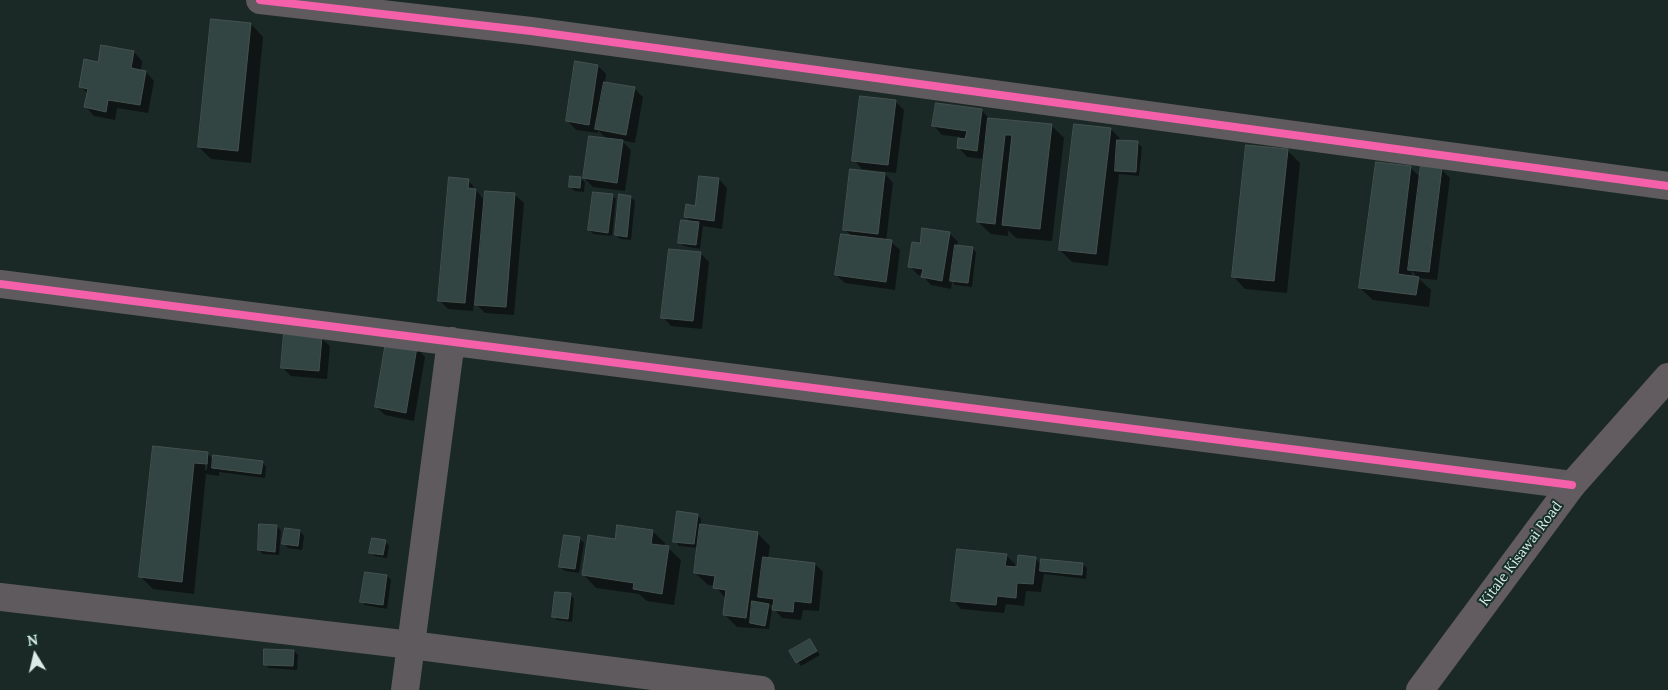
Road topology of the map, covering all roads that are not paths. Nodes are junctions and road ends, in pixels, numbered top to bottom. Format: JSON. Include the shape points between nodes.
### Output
{"nodes":[{"id":1,"x":260,"y":0,"type":"edge"},
{"id":2,"x":1668,"y":186,"type":"edge"},
{"id":3,"x":0,"y":284,"type":"edge"},
{"id":4,"x":451,"y":341,"type":"junction"},
{"id":5,"x":1668,"y":377,"type":"edge"},
{"id":6,"x":1572,"y":486,"type":"junction"},
{"id":7,"x":0,"y":597,"type":"edge"},
{"id":8,"x":411,"y":645,"type":"junction"},
{"id":9,"x":405,"y":690,"type":"edge"},
{"id":10,"x":761,"y":690,"type":"edge"},
{"id":11,"x":1420,"y":690,"type":"edge"}],
"edges":[{"from":1,"to":2,"type":"street","via":[[531,31]]},
{"from":3,"to":4,"type":"street"},
{"from":4,"to":6,"type":"street"},
{"from":4,"to":8,"type":"street"},
{"from":5,"to":6,"type":"street","name":"Kitale Kisawai Road"},
{"from":6,"to":11,"type":"street","name":"Kitale Kisawai Road"},
{"from":7,"to":8,"type":"street"},
{"from":8,"to":9,"type":"street"},
{"from":8,"to":10,"type":"street"}]}
